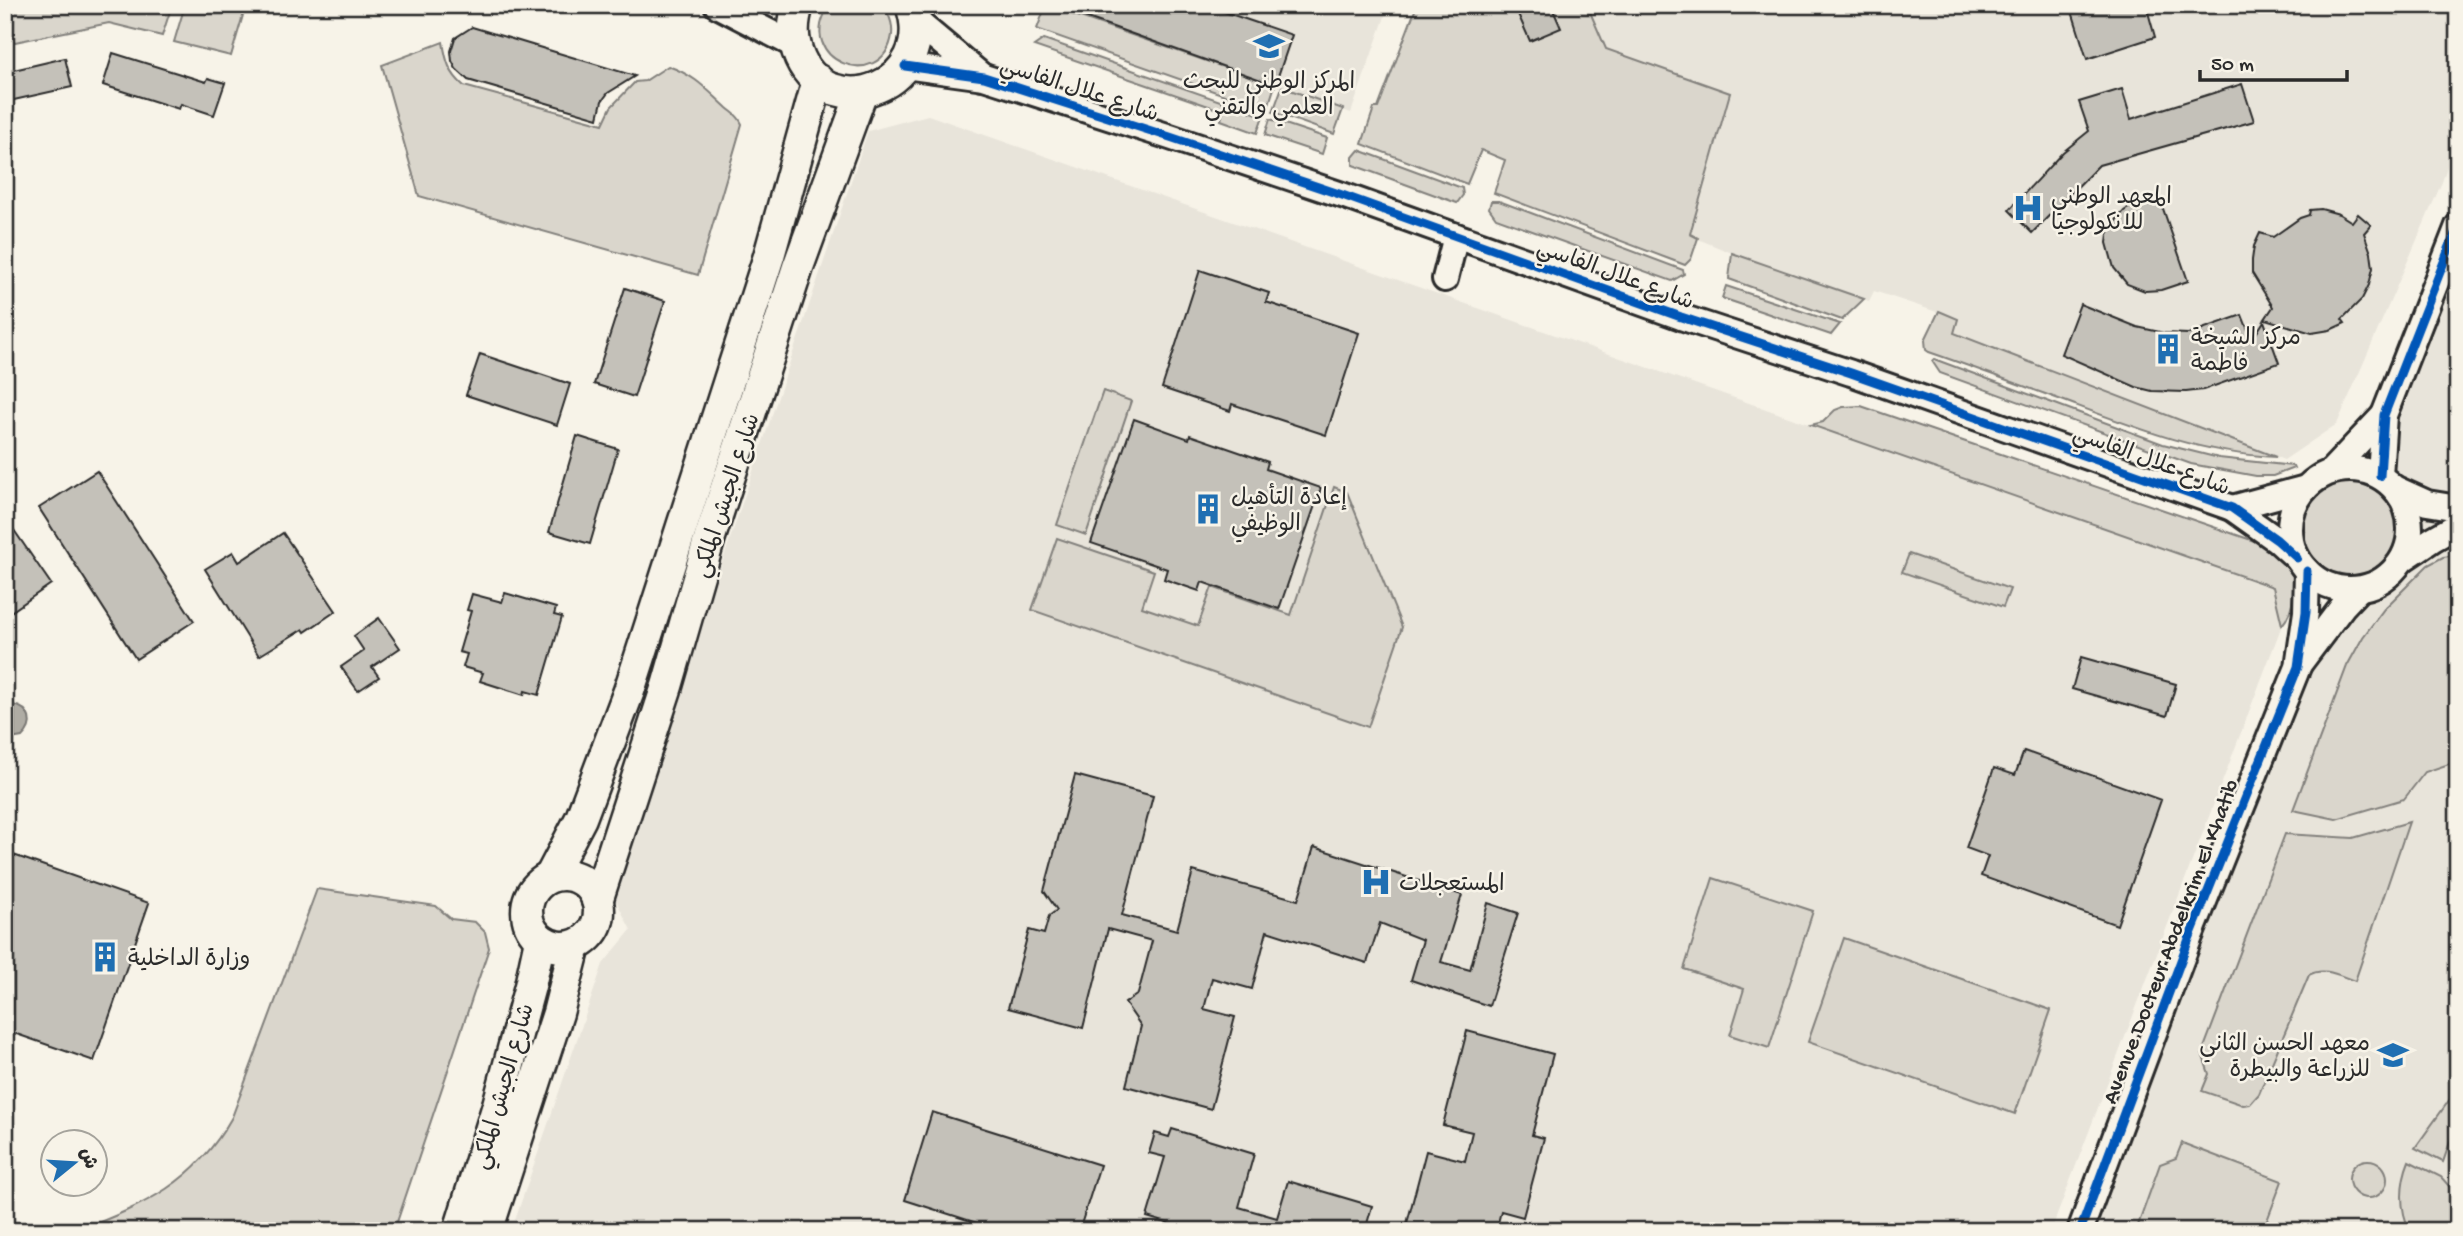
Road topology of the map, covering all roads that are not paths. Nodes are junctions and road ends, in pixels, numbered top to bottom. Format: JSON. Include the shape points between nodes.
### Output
{"nodes":[{"id":1,"x":717,"y":5,"type":"edge"},
{"id":2,"x":798,"y":5,"type":"edge"},
{"id":3,"x":913,"y":13,"type":"edge"},
{"id":4,"x":794,"y":45,"type":"junction"},
{"id":5,"x":905,"y":66,"type":"junction"},
{"id":6,"x":984,"y":78,"type":"junction"},
{"id":7,"x":818,"y":80,"type":"junction"},
{"id":8,"x":862,"y":92,"type":"junction"},
{"id":9,"x":2456,"y":234,"type":"edge"},
{"id":10,"x":1456,"y":236,"type":"junction"},
{"id":11,"x":1445,"y":279,"type":"dead end"},
{"id":12,"x":2384,"y":415,"type":"junction"},
{"id":13,"x":2332,"y":470,"type":"junction"},
{"id":14,"x":2388,"y":482,"type":"junction"},
{"id":15,"x":2302,"y":489,"type":"junction"},
{"id":16,"x":2232,"y":508,"type":"junction"},
{"id":17,"x":2458,"y":508,"type":"edge"},
{"id":18,"x":2458,"y":525,"type":"edge"},
{"id":19,"x":2403,"y":559,"type":"junction"},
{"id":20,"x":2302,"y":565,"type":"junction"},
{"id":21,"x":2359,"y":589,"type":"junction"},
{"id":22,"x":2298,"y":667,"type":"junction"},
{"id":23,"x":550,"y":877,"type":"junction"},
{"id":24,"x":597,"y":901,"type":"junction"},
{"id":25,"x":540,"y":940,"type":"junction"},
{"id":26,"x":575,"y":946,"type":"junction"},
{"id":27,"x":459,"y":1231,"type":"edge"},
{"id":28,"x":487,"y":1231,"type":"edge"},
{"id":29,"x":2081,"y":1231,"type":"edge"}],
"edges":[{"from":1,"to":4,"type":"street"},
{"from":2,"to":4,"type":"main road"},
{"from":3,"to":5,"type":"main road","via":[[916,36]]},
{"from":3,"to":6,"type":"street","name":"شارع علال الفاسي"},
{"from":4,"to":7,"type":"main road","via":[[803,65]]},
{"from":5,"to":6,"type":"street","name":"شارع علال الفاسي"},
{"from":5,"to":8,"type":"main road","via":[[879,88]]},
{"from":6,"to":10,"type":"street","name":"شارع علال الفاسي"},
{"from":7,"to":8,"type":"main road","via":[[831,88]]},
{"from":7,"to":23,"type":"main road","name":"شارع الجيش الملكي","via":[[749,318],[629,691],[581,818]]},
{"from":8,"to":24,"type":"main road","name":"شارع الجيش الملكي","via":[[798,267]]},
{"from":9,"to":12,"type":"street"},
{"from":10,"to":11,"type":"street"},
{"from":10,"to":16,"type":"street","name":"شارع علال الفاسي"},
{"from":12,"to":13,"type":"street"},
{"from":12,"to":14,"type":"street"},
{"from":13,"to":14,"type":"street","via":[[2356,468]]},
{"from":13,"to":15,"type":"street"},
{"from":14,"to":17,"type":"street","via":[[2427,503]]},
{"from":14,"to":19,"type":"street","via":[[2408,510],[2411,535]]},
{"from":15,"to":16,"type":"street","name":"شارع علال الفاسي"},
{"from":15,"to":20,"type":"street","via":[[2292,514],[2290,536]]},
{"from":16,"to":20,"type":"street","name":"شارع علال الفاسي"},
{"from":18,"to":19,"type":"street"},
{"from":19,"to":21,"type":"street","via":[[2377,584]]},
{"from":20,"to":21,"type":"street","via":[[2323,583]]},
{"from":20,"to":22,"type":"street","via":[[2305,612]]},
{"from":21,"to":22,"type":"street"},
{"from":22,"to":29,"type":"street","name":"Avenue Docteur Abdelkrim El Khatib","via":[[2189,939]]},
{"from":23,"to":24,"type":"main road","via":[[575,877],[586,883]]},
{"from":23,"to":25,"type":"main road","via":[[532,891],[527,903],[531,930]]},
{"from":24,"to":26,"type":"main road","via":[[599,918],[594,930]]},
{"from":25,"to":26,"type":"main road","via":[[551,946]]},
{"from":25,"to":27,"type":"main road","name":"شارع الجيش الملكي","via":[[498,1105]]},
{"from":26,"to":28,"type":"main road","name":"شارع الجيش الملكي","via":[[558,1013]]}]}
